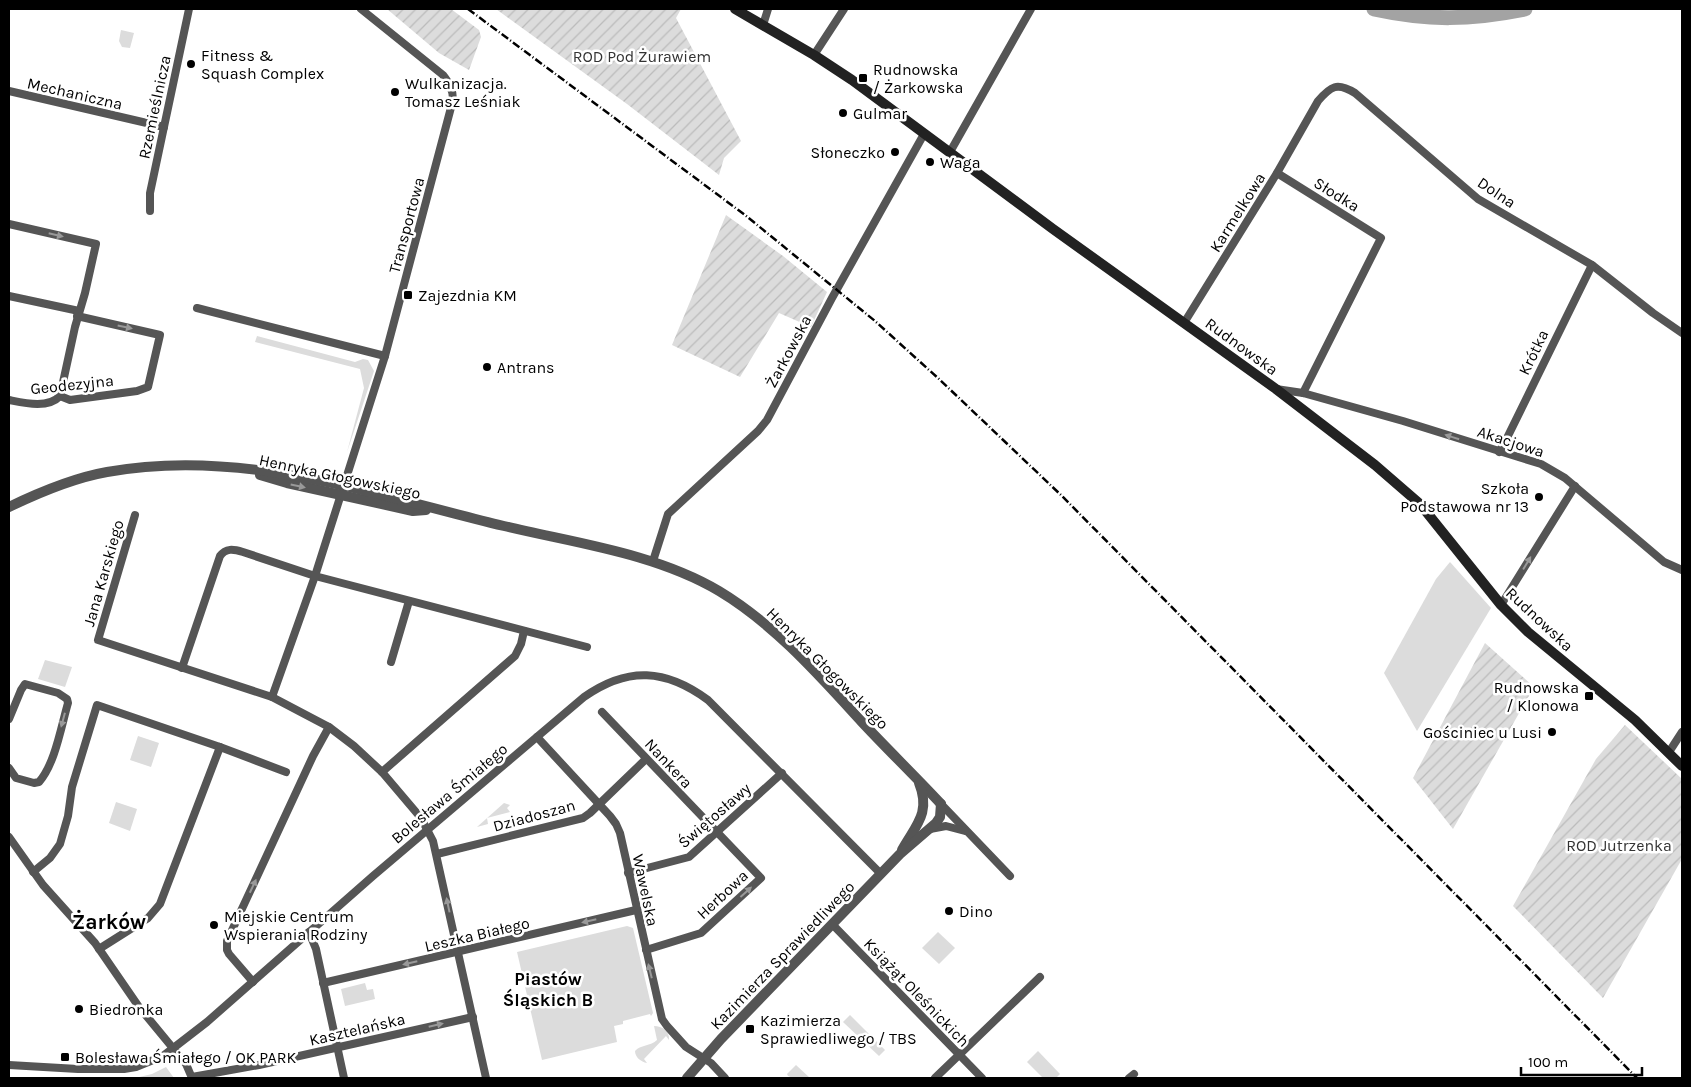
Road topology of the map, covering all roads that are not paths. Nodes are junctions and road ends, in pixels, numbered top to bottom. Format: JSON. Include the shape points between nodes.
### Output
{"nodes":[{"id":1,"x":189,"y":9,"type":"edge"},
{"id":2,"x":361,"y":9,"type":"edge"},
{"id":3,"x":735,"y":9,"type":"edge"},
{"id":4,"x":768,"y":9,"type":"edge"},
{"id":5,"x":844,"y":9,"type":"edge"},
{"id":6,"x":1031,"y":9,"type":"edge"},
{"id":7,"x":763,"y":25,"type":"junction"},
{"id":8,"x":814,"y":55,"type":"junction"},
{"id":9,"x":9,"y":91,"type":"edge"},
{"id":10,"x":1310,"y":114,"type":"joint"},
{"id":11,"x":164,"y":128,"type":"junction"},
{"id":12,"x":924,"y":134,"type":"junction"},
{"id":13,"x":950,"y":152,"type":"junction"},
{"id":14,"x":1277,"y":174,"type":"junction"},
{"id":15,"x":150,"y":211,"type":"dead end"},
{"id":16,"x":9,"y":224,"type":"edge"},
{"id":17,"x":1592,"y":265,"type":"junction"},
{"id":18,"x":9,"y":296,"type":"edge"},
{"id":19,"x":197,"y":308,"type":"dead end"},
{"id":20,"x":78,"y":314,"type":"junction"},
{"id":21,"x":1184,"y":323,"type":"junction"},
{"id":22,"x":1682,"y":333,"type":"edge"},
{"id":23,"x":385,"y":356,"type":"junction"},
{"id":24,"x":1276,"y":389,"type":"junction"},
{"id":25,"x":1303,"y":392,"type":"junction"},
{"id":26,"x":60,"y":396,"type":"junction"},
{"id":27,"x":9,"y":400,"type":"edge"},
{"id":28,"x":1499,"y":452,"type":"junction"},
{"id":29,"x":235,"y":467,"type":"junction"},
{"id":30,"x":344,"y":485,"type":"junction"},
{"id":31,"x":1575,"y":486,"type":"junction"},
{"id":32,"x":341,"y":495,"type":"junction"},
{"id":33,"x":9,"y":507,"type":"edge"},
{"id":34,"x":439,"y":510,"type":"junction"},
{"id":35,"x":135,"y":515,"type":"dead end"},
{"id":36,"x":653,"y":561,"type":"junction"},
{"id":37,"x":1682,"y":570,"type":"edge"},
{"id":38,"x":315,"y":576,"type":"junction"},
{"id":39,"x":409,"y":601,"type":"junction"},
{"id":40,"x":1501,"y":605,"type":"junction"},
{"id":41,"x":524,"y":630,"type":"junction"},
{"id":42,"x":587,"y":647,"type":"dead end"},
{"id":43,"x":391,"y":662,"type":"dead end"},
{"id":44,"x":182,"y":668,"type":"junction"},
{"id":45,"x":272,"y":697,"type":"junction"},
{"id":46,"x":602,"y":712,"type":"dead end"},
{"id":47,"x":9,"y":719,"type":"edge"},
{"id":48,"x":329,"y":727,"type":"junction"},
{"id":49,"x":1682,"y":732,"type":"edge"},
{"id":50,"x":537,"y":737,"type":"junction"},
{"id":51,"x":220,"y":747,"type":"junction"},
{"id":52,"x":1669,"y":752,"type":"junction"},
{"id":53,"x":646,"y":759,"type":"junction"},
{"id":54,"x":1682,"y":766,"type":"edge"},
{"id":55,"x":9,"y":768,"type":"edge"},
{"id":56,"x":286,"y":772,"type":"dead end"},
{"id":57,"x":382,"y":772,"type":"junction"},
{"id":58,"x":782,"y":773,"type":"junction"},
{"id":59,"x":917,"y":780,"type":"junction"},
{"id":60,"x":600,"y":804,"type":"junction"},
{"id":61,"x":941,"y":804,"type":"junction"},
{"id":62,"x":921,"y":819,"type":"junction"},
{"id":63,"x":428,"y":828,"type":"junction"},
{"id":64,"x":930,"y":829,"type":"junction"},
{"id":65,"x":716,"y":833,"type":"junction"},
{"id":66,"x":970,"y":834,"type":"junction"},
{"id":67,"x":9,"y":837,"type":"edge"},
{"id":68,"x":437,"y":854,"type":"junction"},
{"id":69,"x":900,"y":854,"type":"junction"},
{"id":70,"x":33,"y":872,"type":"junction"},
{"id":71,"x":628,"y":873,"type":"junction"},
{"id":72,"x":881,"y":874,"type":"junction"},
{"id":73,"x":1010,"y":876,"type":"dead end"},
{"id":74,"x":636,"y":910,"type":"junction"},
{"id":75,"x":832,"y":924,"type":"junction"},
{"id":76,"x":309,"y":932,"type":"junction"},
{"id":77,"x":99,"y":950,"type":"junction"},
{"id":78,"x":646,"y":950,"type":"junction"},
{"id":79,"x":458,"y":952,"type":"junction"},
{"id":80,"x":1040,"y":977,"type":"dead end"},
{"id":81,"x":253,"y":982,"type":"junction"},
{"id":82,"x":323,"y":983,"type":"junction"},
{"id":83,"x":473,"y":1017,"type":"junction"},
{"id":84,"x":174,"y":1048,"type":"junction"},
{"id":85,"x":338,"y":1048,"type":"junction"},
{"id":86,"x":959,"y":1055,"type":"junction"},
{"id":87,"x":704,"y":1058,"type":"junction"},
{"id":88,"x":9,"y":1065,"type":"edge"},
{"id":89,"x":192,"y":1078,"type":"edge"},
{"id":90,"x":344,"y":1078,"type":"edge"},
{"id":91,"x":486,"y":1078,"type":"edge"},
{"id":92,"x":687,"y":1078,"type":"edge"},
{"id":93,"x":725,"y":1078,"type":"edge"},
{"id":94,"x":935,"y":1078,"type":"edge"},
{"id":95,"x":982,"y":1078,"type":"edge"}],
"edges":[{"from":1,"to":11,"type":"street","name":"Rzemieślnicza"},
{"from":2,"to":23,"type":"street","name":"Transportowa","via":[[443,75],[453,92]]},
{"from":3,"to":7,"type":"main road","name":"Rudnowska"},
{"from":4,"to":7,"type":"street"},
{"from":5,"to":8,"type":"street"},
{"from":6,"to":13,"type":"street"},
{"from":7,"to":8,"type":"main road","name":"Rudnowska"},
{"from":8,"to":12,"type":"main road","name":"Rudnowska"},
{"from":9,"to":11,"type":"street","name":"Mechaniczna"},
{"from":10,"to":14,"type":"street","name":"Karmelkowa"},
{"from":10,"to":17,"type":"street","name":"Dolna","via":[[1326,92],[1339,86],[1346,88],[1478,199]]},
{"from":11,"to":15,"type":"street","name":"Rzemieślnicza","via":[[150,193]]},
{"from":12,"to":13,"type":"main road","name":"Rudnowska"},
{"from":12,"to":36,"type":"street","name":"Żarkowska","via":[[767,420],[668,514]]},
{"from":13,"to":21,"type":"main road","name":"Rudnowska"},
{"from":14,"to":21,"type":"street","name":"Karmelkowa"},
{"from":14,"to":25,"type":"street","name":"Słodka","via":[[1381,238]]},
{"from":16,"to":20,"type":"street","one_way":true,"via":[[96,244]]},
{"from":17,"to":22,"type":"street","name":"Dolna"},
{"from":17,"to":28,"type":"street","name":"Krótka"},
{"from":18,"to":20,"type":"street"},
{"from":19,"to":23,"type":"street"},
{"from":20,"to":26,"type":"street"},
{"from":20,"to":26,"type":"street","name":"Geodezyjna","one_way":true,"via":[[160,334],[148,387],[70,400]]},
{"from":21,"to":24,"type":"main road","name":"Rudnowska"},
{"from":23,"to":30,"type":"street","name":"Transportowa"},
{"from":24,"to":25,"type":"street","name":"Akacjowa"},
{"from":24,"to":40,"type":"main road","name":"Rudnowska","via":[[1420,504]]},
{"from":28,"to":25,"type":"street","name":"Akacjowa","one_way":true},
{"from":26,"to":27,"type":"street","name":"Geodezyjna","via":[[49,403]]},
{"from":28,"to":31,"type":"street","name":"Akacjowa","via":[[1541,464]]},
{"from":29,"to":30,"type":"street","name":"Henryka Głogowskiego"},
{"from":29,"to":32,"type":"street","name":"Henryka Głogowskiego","one_way":true,"via":[[287,484]]},
{"from":29,"to":33,"type":"street","name":"Henryka Głogowskiego","via":[[161,465],[106,472],[72,481]]},
{"from":30,"to":32,"type":"street","name":"Transportowa"},
{"from":30,"to":34,"type":"street","name":"Henryka Głogowskiego"},
{"from":31,"to":37,"type":"street","name":"Akacjowa","via":[[1658,557]]},
{"from":40,"to":31,"type":"street","one_way":true},
{"from":32,"to":34,"type":"street","name":"Henryka Głogowskiego","via":[[413,510]]},
{"from":32,"to":38,"type":"street","name":"Transportowa"},
{"from":34,"to":36,"type":"street","name":"Henryka Głogowskiego"},
{"from":35,"to":44,"type":"street","name":"Jana Karskiego","via":[[98,640]]},
{"from":36,"to":59,"type":"street","name":"Henryka Głogowskiego","via":[[716,589],[770,628]]},
{"from":38,"to":39,"type":"street"},
{"from":38,"to":44,"type":"street","via":[[236,550],[226,550],[220,556]]},
{"from":38,"to":45,"type":"street","name":"Transportowa"},
{"from":39,"to":41,"type":"street"},
{"from":39,"to":43,"type":"street"},
{"from":40,"to":52,"type":"main road","name":"Rudnowska","via":[[1528,632]]},
{"from":41,"to":42,"type":"street"},
{"from":41,"to":57,"type":"street","via":[[515,656]]},
{"from":44,"to":45,"type":"street"},
{"from":45,"to":48,"type":"street"},
{"from":46,"to":53,"type":"street","name":"Nankera"},
{"from":47,"to":55,"type":"street","one_way":true,"via":[[25,684],[64,696],[68,703],[48,768],[41,779],[34,783],[20,780]]},
{"from":48,"to":57,"type":"street"},
{"from":81,"to":48,"type":"street","one_way":true,"via":[[227,950],[228,941],[312,756]]},
{"from":49,"to":52,"type":"street"},
{"from":50,"to":58,"type":"street","name":"Bolesława Śmiałego","via":[[597,688],[634,676],[655,675],[676,680],[703,696]]},
{"from":50,"to":60,"type":"street","name":"Wawelska"},
{"from":50,"to":63,"type":"street","name":"Bolesława Śmiałego"},
{"from":51,"to":56,"type":"street"},
{"from":51,"to":70,"type":"street","via":[[97,705],[72,787],[60,844],[50,858]]},
{"from":51,"to":77,"type":"street","via":[[160,904],[148,918]]},
{"from":52,"to":54,"type":"main road","name":"Rudnowska"},
{"from":53,"to":60,"type":"street","name":"Dziadoszan"},
{"from":53,"to":65,"type":"street","name":"Nankera"},
{"from":57,"to":63,"type":"street"},
{"from":58,"to":65,"type":"street","name":"Świętosławy"},
{"from":58,"to":72,"type":"street","name":"Bolesława Śmiałego"},
{"from":59,"to":61,"type":"street","name":"Henryka Głogowskiego"},
{"from":59,"to":62,"type":"street","name":"Kazimierza Sprawiedliwego","via":[[924,799]]},
{"from":60,"to":68,"type":"street","name":"Dziadoszan","via":[[583,818]]},
{"from":60,"to":71,"type":"street","name":"Wawelska","via":[[620,833]]},
{"from":61,"to":62,"type":"street","name":"Kazimierza Sprawiedliwego"},
{"from":61,"to":64,"type":"street","name":"Kazimierza Sprawiedliwego","via":[[940,817]]},
{"from":61,"to":66,"type":"street","name":"Henryka Głogowskiego"},
{"from":62,"to":69,"type":"street","name":"Kazimierza Sprawiedliwego"},
{"from":63,"to":68,"type":"street"},
{"from":63,"to":76,"type":"street","name":"Bolesława Śmiałego"},
{"from":64,"to":66,"type":"street","via":[[952,827]]},
{"from":64,"to":69,"type":"street","name":"Kazimierza Sprawiedliwego"},
{"from":65,"to":71,"type":"street","name":"Świętosławy","via":[[689,857]]},
{"from":78,"to":65,"type":"street","name":"Herbowa","one_way":true,"via":[[700,933],[761,878]]},
{"from":66,"to":73,"type":"street","name":"Henryka Głogowskiego"},
{"from":67,"to":70,"type":"street","name":"Kasztelańska"},
{"from":79,"to":68,"type":"street","one_way":true},
{"from":69,"to":72,"type":"street","name":"Kazimierza Sprawiedliwego"},
{"from":70,"to":77,"type":"street","name":"Kasztelańska"},
{"from":71,"to":74,"type":"street","name":"Wawelska"},
{"from":72,"to":75,"type":"street","name":"Kazimierza Sprawiedliwego"},
{"from":74,"to":78,"type":"street","name":"Wawelska"},
{"from":74,"to":79,"type":"street","name":"Leszka Białego","one_way":true},
{"from":75,"to":86,"type":"street","name":"Książąt Oleśnickich"},
{"from":75,"to":87,"type":"street","name":"Kazimierza Sprawiedliwego"},
{"from":76,"to":81,"type":"street","name":"Bolesława Śmiałego"},
{"from":76,"to":82,"type":"street"},
{"from":77,"to":84,"type":"street","name":"Kasztelańska","via":[[139,1008]]},
{"from":87,"to":78,"type":"street","name":"Wawelska","one_way":true,"via":[[686,1047],[662,1019]]},
{"from":79,"to":82,"type":"street","name":"Leszka Białego","one_way":true},
{"from":79,"to":83,"type":"street"},
{"from":80,"to":86,"type":"street"},
{"from":81,"to":84,"type":"street","name":"Bolesława Śmiałego"},
{"from":82,"to":85,"type":"street"},
{"from":85,"to":83,"type":"street","name":"Kasztelańska","one_way":true},
{"from":83,"to":91,"type":"street"},
{"from":84,"to":88,"type":"street","name":"Bolesława Śmiałego","via":[[156,1060],[124,1069],[78,1070]]},
{"from":84,"to":89,"type":"street","name":"Kasztelańska"},
{"from":85,"to":89,"type":"street","name":"Kasztelańska"},
{"from":85,"to":90,"type":"street"},
{"from":86,"to":94,"type":"street"},
{"from":86,"to":95,"type":"street","name":"Książąt Oleśnickich"},
{"from":87,"to":92,"type":"street","name":"Kazimierza Sprawiedliwego"},
{"from":87,"to":93,"type":"street","name":"Wawelska"}]}
